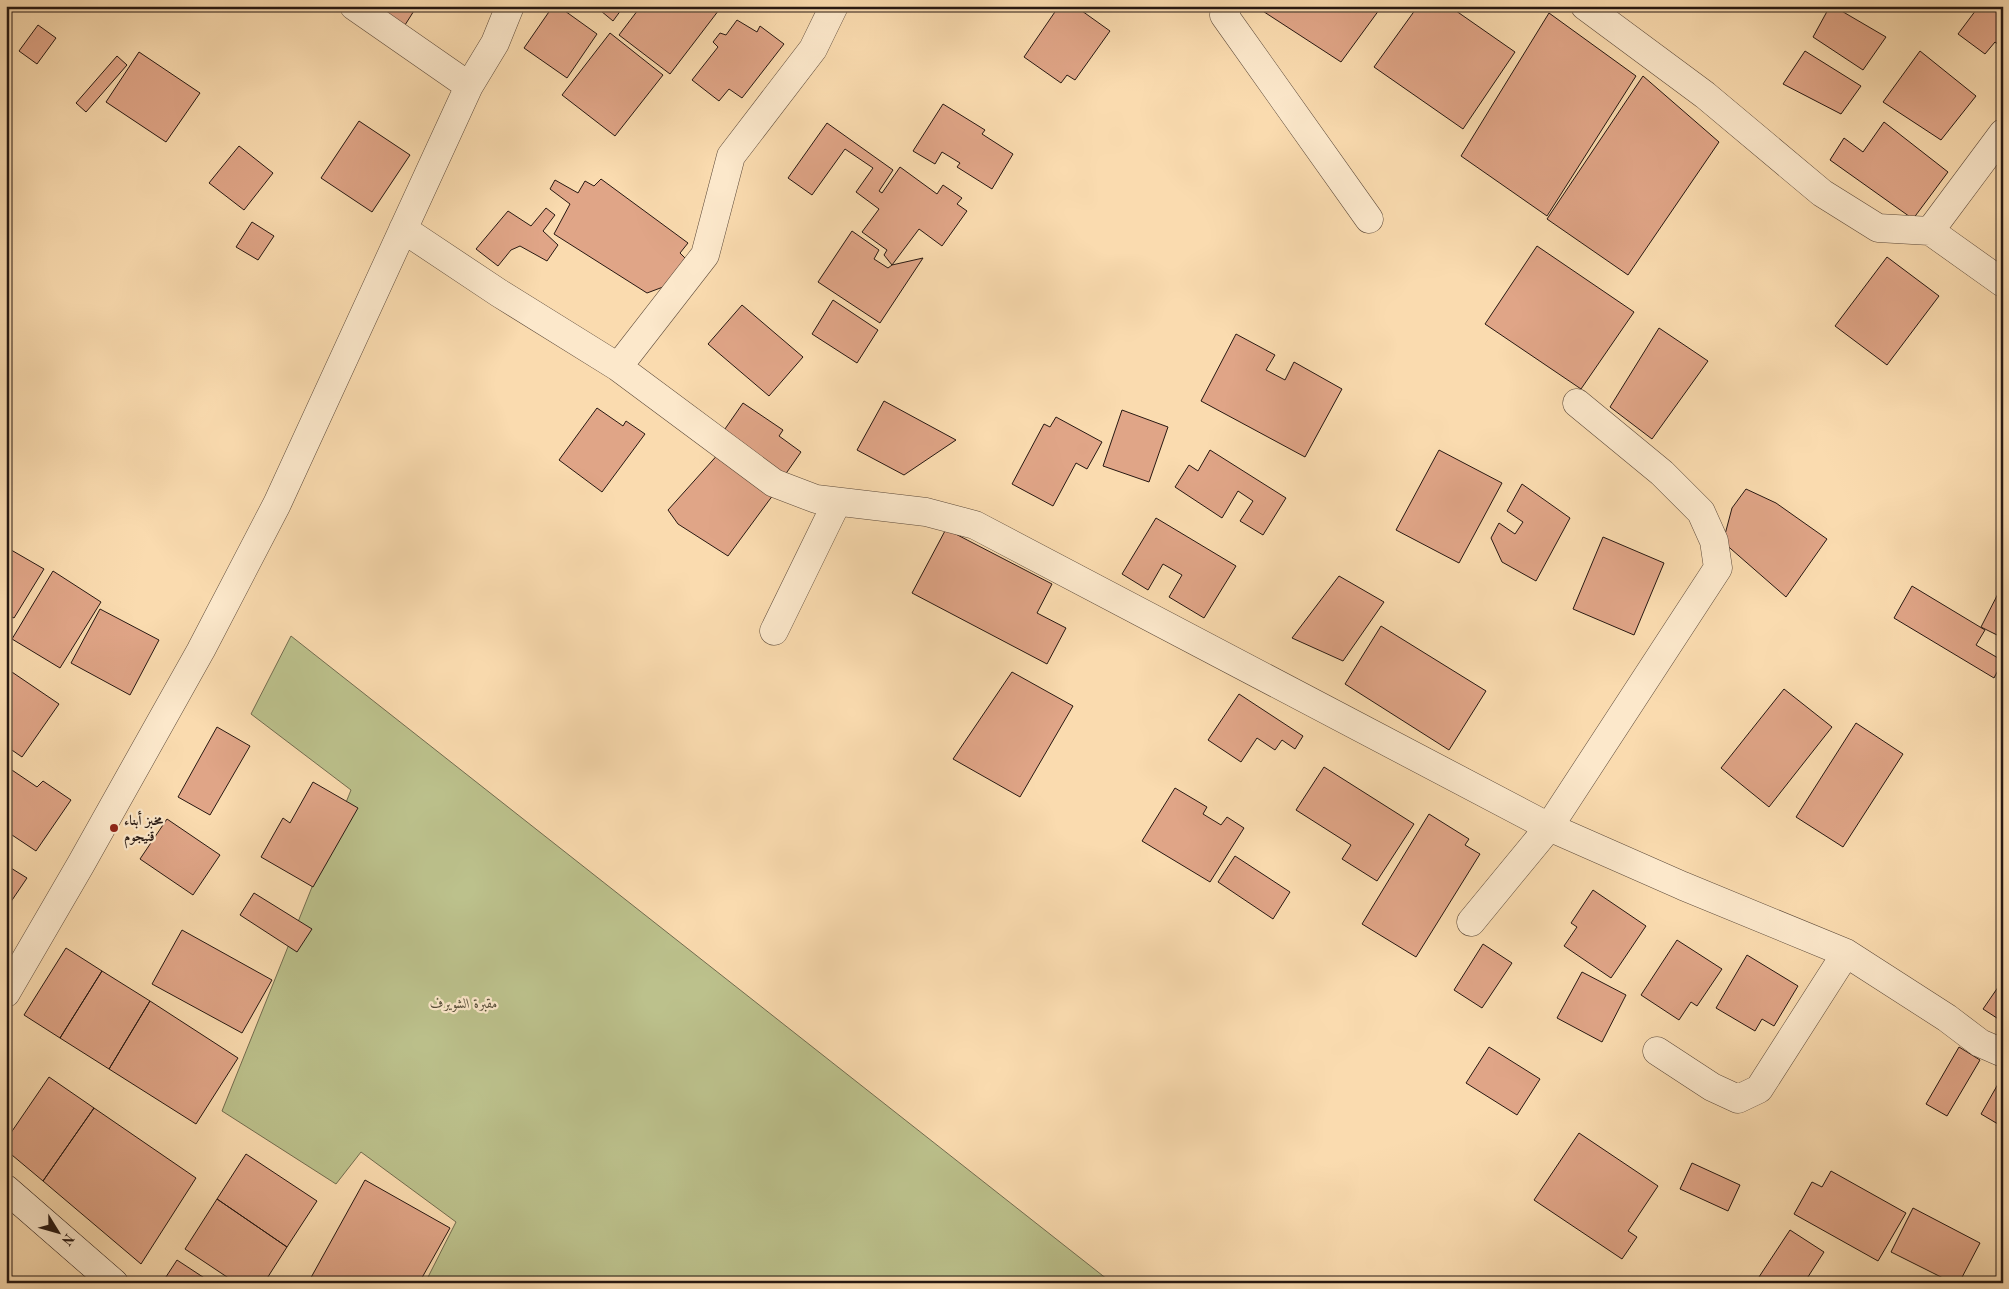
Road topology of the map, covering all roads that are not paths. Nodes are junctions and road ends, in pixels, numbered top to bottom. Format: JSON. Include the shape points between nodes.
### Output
{"nodes":[{"id":1,"x":354,"y":6,"type":"edge"},
{"id":2,"x":510,"y":6,"type":"edge"},
{"id":3,"x":834,"y":6,"type":"edge"},
{"id":4,"x":1228,"y":6,"type":"edge"},
{"id":5,"x":1585,"y":6,"type":"edge"},
{"id":6,"x":469,"y":86,"type":"junction"},
{"id":7,"x":2003,"y":133,"type":"edge"},
{"id":8,"x":1370,"y":220,"type":"dead end"},
{"id":9,"x":403,"y":229,"type":"junction"},
{"id":10,"x":1930,"y":230,"type":"junction"},
{"id":11,"x":2003,"y":283,"type":"edge"},
{"id":12,"x":618,"y":367,"type":"junction"},
{"id":13,"x":1578,"y":403,"type":"dead end"},
{"id":14,"x":838,"y":502,"type":"junction"},
{"id":15,"x":774,"y":631,"type":"dead end"},
{"id":16,"x":1549,"y":827,"type":"junction"},
{"id":17,"x":1471,"y":922,"type":"dead end"},
{"id":18,"x":1846,"y":953,"type":"junction"},
{"id":19,"x":6,"y":992,"type":"edge"},
{"id":20,"x":1658,"y":1051,"type":"dead end"},
{"id":21,"x":2003,"y":1053,"type":"edge"},
{"id":22,"x":6,"y":1189,"type":"edge"},
{"id":23,"x":114,"y":1283,"type":"edge"}],
"edges":[{"from":1,"to":6,"type":"street"},
{"from":2,"to":6,"type":"street","via":[[495,43]]},
{"from":3,"to":12,"type":"street","via":[[813,49],[731,156],[705,255]]},
{"from":4,"to":8,"type":"street","via":[[1224,15]]},
{"from":5,"to":10,"type":"street","via":[[1705,95],[1822,193],[1878,228]]},
{"from":6,"to":9,"type":"street"},
{"from":7,"to":10,"type":"street"},
{"from":9,"to":12,"type":"street"},
{"from":9,"to":19,"type":"street","via":[[277,504],[237,581],[82,864]]},
{"from":10,"to":11,"type":"street"},
{"from":12,"to":14,"type":"street","via":[[774,483],[816,499]]},
{"from":13,"to":16,"type":"street","via":[[1662,473],[1701,512],[1714,541],[1718,568]]},
{"from":14,"to":15,"type":"street"},
{"from":14,"to":16,"type":"street","via":[[926,512],[975,525]]},
{"from":16,"to":17,"type":"street"},
{"from":16,"to":18,"type":"street"},
{"from":18,"to":20,"type":"street","via":[[1759,1089],[1738,1099],[1712,1087]]},
{"from":18,"to":21,"type":"street","via":[[1980,1043]]},
{"from":22,"to":23,"type":"street"}]}
